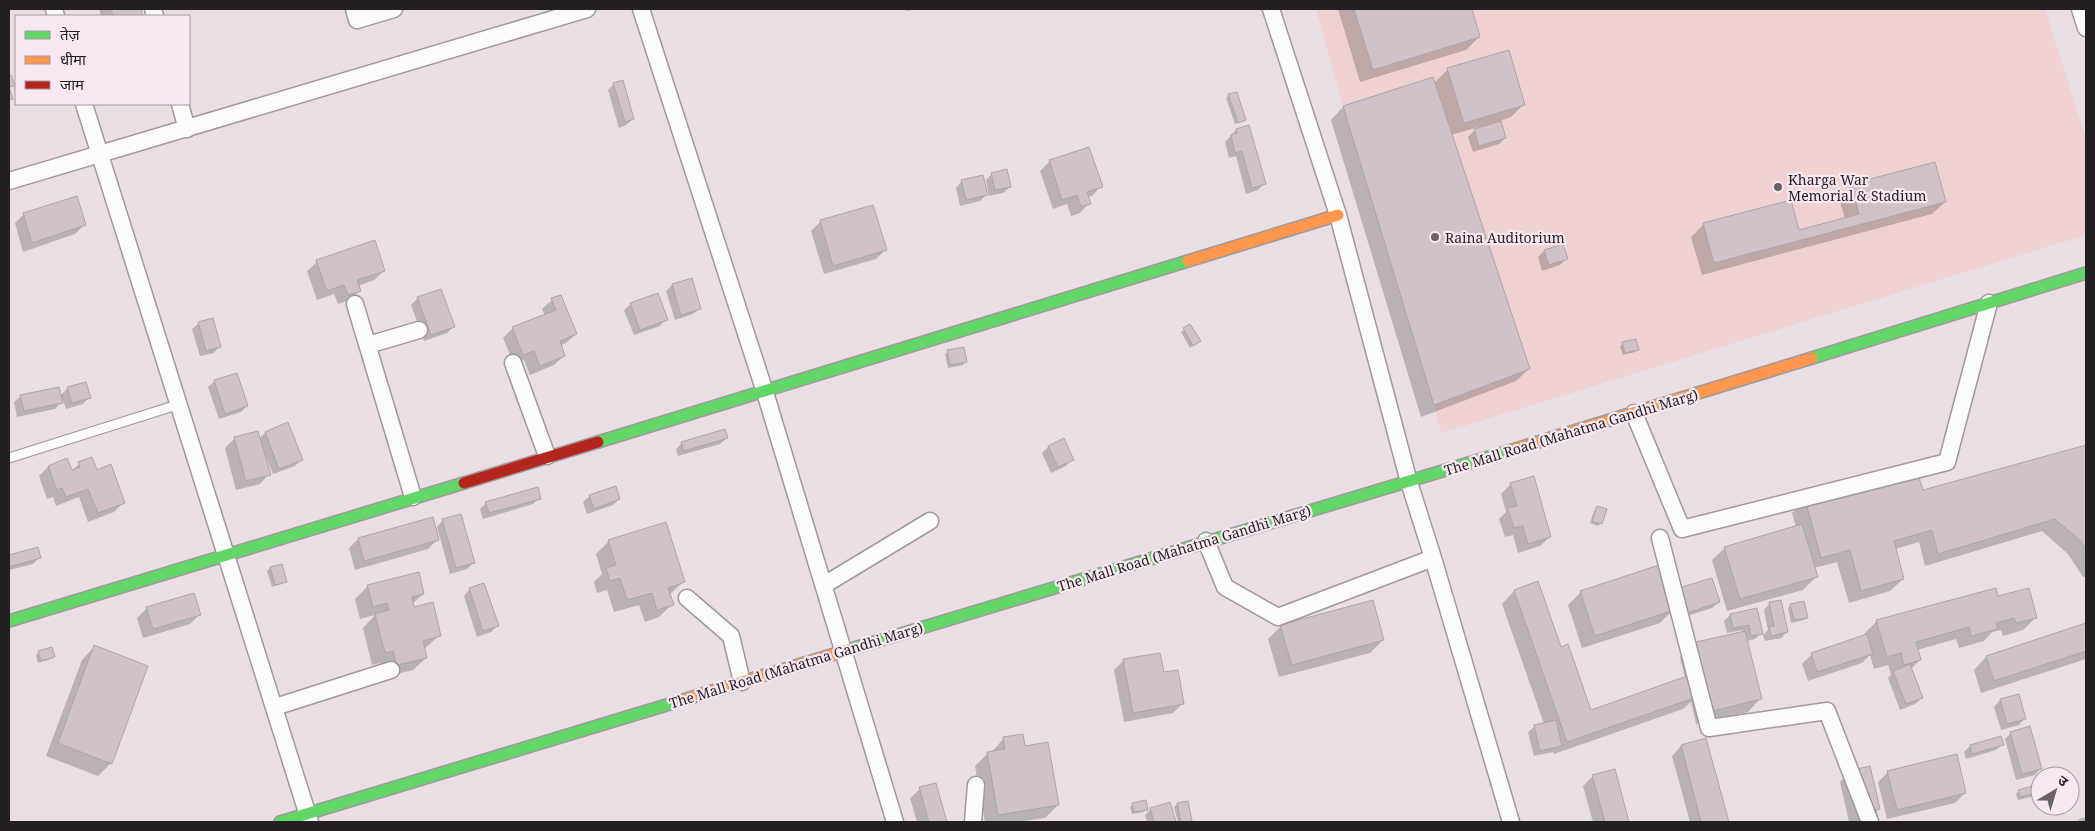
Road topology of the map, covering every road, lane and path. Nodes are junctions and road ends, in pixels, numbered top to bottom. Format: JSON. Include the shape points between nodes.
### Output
{"nodes":[{"id":1,"x":354,"y":9,"type":"edge"},
{"id":2,"x":394,"y":9,"type":"edge"},
{"id":3,"x":587,"y":9,"type":"edge"},
{"id":4,"x":641,"y":9,"type":"edge"},
{"id":5,"x":1271,"y":9,"type":"edge"},
{"id":6,"x":2080,"y":9,"type":"edge"},
{"id":7,"x":2086,"y":28,"type":"edge"},
{"id":8,"x":84,"y":105,"type":"edge"},
{"id":9,"x":180,"y":105,"type":"edge"},
{"id":10,"x":187,"y":129,"type":"junction"},
{"id":11,"x":100,"y":154,"type":"junction"},
{"id":12,"x":9,"y":181,"type":"edge"},
{"id":13,"x":1338,"y":214,"type":"junction"},
{"id":14,"x":2086,"y":274,"type":"edge"},
{"id":15,"x":1989,"y":303,"type":"junction"},
{"id":16,"x":355,"y":304,"type":"dead end"},
{"id":17,"x":419,"y":330,"type":"dead end"},
{"id":18,"x":368,"y":345,"type":"junction"},
{"id":19,"x":513,"y":363,"type":"dead end"},
{"id":20,"x":764,"y":390,"type":"junction"},
{"id":21,"x":180,"y":404,"type":"junction"},
{"id":22,"x":1634,"y":413,"type":"junction"},
{"id":23,"x":547,"y":456,"type":"junction"},
{"id":24,"x":9,"y":458,"type":"edge"},
{"id":25,"x":1408,"y":482,"type":"junction"},
{"id":26,"x":413,"y":497,"type":"junction"},
{"id":27,"x":930,"y":520,"type":"dead end"},
{"id":28,"x":1660,"y":538,"type":"dead end"},
{"id":29,"x":1206,"y":541,"type":"junction"},
{"id":30,"x":225,"y":556,"type":"junction"},
{"id":31,"x":1433,"y":558,"type":"junction"},
{"id":32,"x":824,"y":585,"type":"junction"},
{"id":33,"x":687,"y":598,"type":"dead end"},
{"id":34,"x":9,"y":621,"type":"edge"},
{"id":35,"x":844,"y":650,"type":"junction"},
{"id":36,"x":391,"y":670,"type":"dead end"},
{"id":37,"x":742,"y":682,"type":"junction"},
{"id":38,"x":275,"y":707,"type":"junction"},
{"id":39,"x":976,"y":785,"type":"dead end"},
{"id":40,"x":309,"y":818,"type":"edge"},
{"id":41,"x":280,"y":822,"type":"edge"},
{"id":42,"x":895,"y":822,"type":"edge"},
{"id":43,"x":973,"y":822,"type":"edge"},
{"id":44,"x":1510,"y":822,"type":"edge"},
{"id":45,"x":1870,"y":822,"type":"edge"}],
"edges":[{"from":1,"to":2,"type":"street","via":[[357,20]]},
{"from":3,"to":10,"type":"street"},
{"from":4,"to":20,"type":"street"},
{"from":5,"to":13,"type":"street"},
{"from":6,"to":7,"type":"street"},
{"from":8,"to":11,"type":"street"},
{"from":9,"to":10,"type":"street"},
{"from":10,"to":11,"type":"street"},
{"from":11,"to":12,"type":"street"},
{"from":11,"to":21,"type":"street"},
{"from":13,"to":20,"type":"street"},
{"from":13,"to":25,"type":"street"},
{"from":14,"to":15,"type":"street","name":"The Mall Road (Mahatma Gandhi Marg)"},
{"from":15,"to":22,"type":"street","name":"The Mall Road (Mahatma Gandhi Marg)"},
{"from":15,"to":22,"type":"street","via":[[1947,462],[1682,529]]},
{"from":16,"to":18,"type":"street"},
{"from":17,"to":18,"type":"street"},
{"from":18,"to":26,"type":"street"},
{"from":19,"to":23,"type":"street"},
{"from":20,"to":23,"type":"street"},
{"from":20,"to":32,"type":"street"},
{"from":21,"to":24,"type":"lane"},
{"from":21,"to":30,"type":"street"},
{"from":22,"to":25,"type":"street","name":"The Mall Road (Mahatma Gandhi Marg)"},
{"from":23,"to":26,"type":"street"},
{"from":25,"to":29,"type":"street","name":"The Mall Road (Mahatma Gandhi Marg)"},
{"from":25,"to":31,"type":"street"},
{"from":26,"to":30,"type":"street"},
{"from":27,"to":32,"type":"street"},
{"from":28,"to":45,"type":"street","via":[[1710,728],[1827,711]]},
{"from":29,"to":31,"type":"street","via":[[1225,587],[1278,617]]},
{"from":29,"to":35,"type":"street","name":"The Mall Road (Mahatma Gandhi Marg)"},
{"from":30,"to":34,"type":"street"},
{"from":30,"to":38,"type":"street"},
{"from":31,"to":44,"type":"street"},
{"from":32,"to":35,"type":"street"},
{"from":33,"to":37,"type":"street","via":[[730,636]]},
{"from":35,"to":37,"type":"street","name":"The Mall Road (Mahatma Gandhi Marg)"},
{"from":35,"to":42,"type":"street"},
{"from":36,"to":38,"type":"street"},
{"from":37,"to":40,"type":"street","name":"The Mall Road (Mahatma Gandhi Marg)"},
{"from":38,"to":40,"type":"street"},
{"from":39,"to":43,"type":"street"},
{"from":40,"to":41,"type":"street","name":"The Mall Road (Mahatma Gandhi Marg)"}]}
